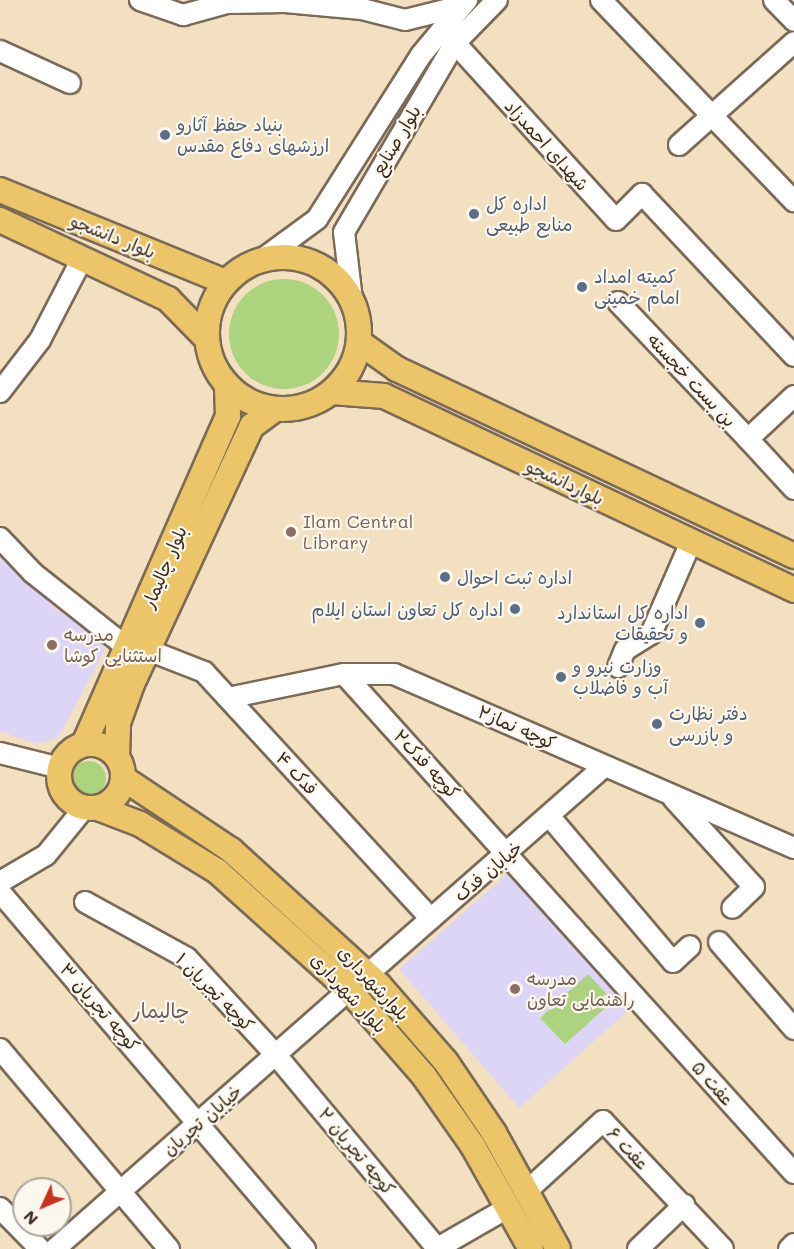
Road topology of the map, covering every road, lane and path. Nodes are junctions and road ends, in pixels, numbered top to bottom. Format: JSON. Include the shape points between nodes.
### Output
{"nodes":[{"id":1,"x":140,"y":0,"type":"edge"},
{"id":2,"x":497,"y":0,"type":"edge"},
{"id":3,"x":601,"y":0,"type":"edge"},
{"id":4,"x":774,"y":0,"type":"edge"},
{"id":5,"x":285,"y":1,"type":"edge"},
{"id":6,"x":465,"y":2,"type":"edge"},
{"id":7,"x":794,"y":21,"type":"edge"},
{"id":8,"x":794,"y":42,"type":"edge"},
{"id":9,"x":455,"y":43,"type":"junction"},
{"id":10,"x":0,"y":51,"type":"edge"},
{"id":11,"x":70,"y":83,"type":"dead end"},
{"id":12,"x":712,"y":114,"type":"junction"},
{"id":13,"x":679,"y":146,"type":"dead end"},
{"id":14,"x":0,"y":190,"type":"edge"},
{"id":15,"x":794,"y":201,"type":"edge"},
{"id":16,"x":0,"y":220,"type":"edge"},
{"id":17,"x":264,"y":258,"type":"junction"},
{"id":18,"x":82,"y":259,"type":"junction"},
{"id":19,"x":225,"y":282,"type":"junction"},
{"id":20,"x":352,"y":300,"type":"junction"},
{"id":21,"x":618,"y":302,"type":"dead end"},
{"id":22,"x":206,"y":338,"type":"junction"},
{"id":23,"x":359,"y":342,"type":"junction"},
{"id":24,"x":794,"y":356,"type":"edge"},
{"id":25,"x":227,"y":386,"type":"junction"},
{"id":26,"x":0,"y":392,"type":"edge"},
{"id":27,"x":332,"y":392,"type":"junction"},
{"id":28,"x":794,"y":396,"type":"edge"},
{"id":29,"x":274,"y":410,"type":"junction"},
{"id":30,"x":748,"y":439,"type":"junction"},
{"id":31,"x":794,"y":489,"type":"edge"},
{"id":32,"x":0,"y":538,"type":"edge"},
{"id":33,"x":691,"y":542,"type":"junction"},
{"id":34,"x":794,"y":556,"type":"edge"},
{"id":35,"x":794,"y":590,"type":"edge"},
{"id":36,"x":139,"y":649,"type":"junction"},
{"id":37,"x":618,"y":667,"type":"dead end"},
{"id":38,"x":344,"y":674,"type":"junction"},
{"id":39,"x":228,"y":698,"type":"junction"},
{"id":40,"x":84,"y":744,"type":"junction"},
{"id":41,"x":0,"y":753,"type":"edge"},
{"id":42,"x":605,"y":766,"type":"junction"},
{"id":43,"x":120,"y":767,"type":"junction"},
{"id":44,"x":60,"y":768,"type":"junction"},
{"id":45,"x":669,"y":794,"type":"junction"},
{"id":46,"x":91,"y":808,"type":"junction"},
{"id":47,"x":550,"y":817,"type":"junction"},
{"id":48,"x":794,"y":848,"type":"edge"},
{"id":49,"x":510,"y":853,"type":"junction"},
{"id":50,"x":0,"y":882,"type":"edge"},
{"id":51,"x":0,"y":892,"type":"edge"},
{"id":52,"x":85,"y":902,"type":"dead end"},
{"id":53,"x":732,"y":908,"type":"dead end"},
{"id":54,"x":431,"y":919,"type":"junction"},
{"id":55,"x":720,"y":942,"type":"dead end"},
{"id":56,"x":690,"y":946,"type":"dead end"},
{"id":57,"x":368,"y":974,"type":"junction"},
{"id":58,"x":349,"y":990,"type":"junction"},
{"id":59,"x":632,"y":993,"type":"joint"},
{"id":60,"x":794,"y":1029,"type":"edge"},
{"id":61,"x":0,"y":1049,"type":"edge"},
{"id":62,"x":276,"y":1055,"type":"junction"},
{"id":63,"x":200,"y":1122,"type":"junction"},
{"id":64,"x":794,"y":1173,"type":"edge"},
{"id":65,"x":528,"y":1190,"type":"junction"},
{"id":66,"x":120,"y":1192,"type":"junction"},
{"id":67,"x":684,"y":1205,"type":"junction"},
{"id":68,"x":510,"y":1207,"type":"junction"},
{"id":69,"x":0,"y":1208,"type":"edge"},
{"id":70,"x":794,"y":1244,"type":"edge"},
{"id":71,"x":40,"y":1249,"type":"edge"},
{"id":72,"x":55,"y":1249,"type":"edge"},
{"id":73,"x":170,"y":1249,"type":"edge"},
{"id":74,"x":305,"y":1249,"type":"edge"},
{"id":75,"x":437,"y":1249,"type":"edge"},
{"id":76,"x":531,"y":1249,"type":"edge"},
{"id":77,"x":558,"y":1249,"type":"edge"},
{"id":78,"x":639,"y":1249,"type":"edge"},
{"id":79,"x":723,"y":1249,"type":"edge"},
{"id":80,"x":789,"y":1249,"type":"edge"}],
"edges":[{"from":1,"to":5,"type":"street","via":[[183,15],[227,3]]},
{"from":2,"to":9,"type":"street","name":"بلوار صنایع"},
{"from":3,"to":12,"type":"street"},
{"from":4,"to":7,"type":"street"},
{"from":5,"to":6,"type":"street","via":[[362,9],[405,20]]},
{"from":6,"to":17,"type":"street","name":"بلوار صنایع","via":[[421,55],[316,219]]},
{"from":8,"to":12,"type":"street"},
{"from":9,"to":20,"type":"street","name":"بلوار صنایع","via":[[345,232]]},
{"from":9,"to":24,"type":"street","name":"شهدای احمدزاد","via":[[616,220],[642,194]]},
{"from":10,"to":11,"type":"street"},
{"from":12,"to":13,"type":"street"},
{"from":12,"to":15,"type":"street"},
{"from":14,"to":19,"type":"main road","name":"بلوار دانشجو"},
{"from":16,"to":18,"type":"main road","name":"بلوار دانشجو"},
{"from":17,"to":19,"type":"main road"},
{"from":17,"to":20,"type":"main road","via":[[290,257],[315,263],[336,278]]},
{"from":18,"to":22,"type":"main road","name":"بلوار دانشجو","via":[[168,299]]},
{"from":18,"to":26,"type":"street","via":[[40,340]]},
{"from":19,"to":22,"type":"main road","via":[[214,299]]},
{"from":20,"to":23,"type":"main road"},
{"from":21,"to":30,"type":"street","name":"بن بست خجسته"},
{"from":22,"to":25,"type":"main road"},
{"from":23,"to":27,"type":"main road","via":[[354,361]]},
{"from":23,"to":34,"type":"main road","name":"بلواردانشجو","via":[[397,369]]},
{"from":25,"to":29,"type":"main road","via":[[249,402]]},
{"from":25,"to":36,"type":"main road","name":"بلوار چالیمار","via":[[228,416]]},
{"from":27,"to":29,"type":"main road","via":[[315,403]]},
{"from":27,"to":33,"type":"main road","name":"بلواردانشجو","via":[[384,396]]},
{"from":28,"to":30,"type":"street","name":"بن بست خجسته"},
{"from":29,"to":36,"type":"main road","name":"بلوار چالیمار","via":[[252,426]]},
{"from":30,"to":31,"type":"street"},
{"from":32,"to":36,"type":"street","name":"فدک ۴","via":[[33,573]]},
{"from":33,"to":35,"type":"main road","name":"بلواردانشجو"},
{"from":33,"to":37,"type":"street","via":[[651,634],[626,650]]},
{"from":36,"to":39,"type":"street","name":"فدک ۴","via":[[204,672]]},
{"from":36,"to":40,"type":"main road","name":"بلوار چالیمار"},
{"from":36,"to":43,"type":"main road","name":"بلوار چالیمار","via":[[118,723]]},
{"from":38,"to":39,"type":"street","name":"کوچه نماز۲"},
{"from":38,"to":42,"type":"street","name":"کوچه نماز۲","via":[[394,674]]},
{"from":38,"to":49,"type":"street","name":"کوچه فدک۲"},
{"from":39,"to":54,"type":"street","name":"فدک ۴"},
{"from":40,"to":43,"type":"main road","via":[[102,745]]},
{"from":40,"to":44,"type":"main road","via":[[68,753]]},
{"from":41,"to":44,"type":"street"},
{"from":42,"to":45,"type":"street","name":"کوچه نماز۲"},
{"from":42,"to":47,"type":"street","name":"خیابان فدک"},
{"from":43,"to":46,"type":"main road","via":[[116,797]]},
{"from":43,"to":57,"type":"main road","name":"بلوارشهرداری","via":[[231,850]]},
{"from":44,"to":46,"type":"main road","via":[[65,796]]},
{"from":45,"to":48,"type":"street","name":"کوچه نماز۲"},
{"from":45,"to":53,"type":"street","via":[[754,887]]},
{"from":46,"to":50,"type":"street","via":[[46,855]]},
{"from":46,"to":58,"type":"main road","name":"بلوار شهرداری","via":[[140,824],[217,871]]},
{"from":47,"to":49,"type":"street","name":"خیابان فدک"},
{"from":47,"to":56,"type":"street","via":[[673,962]]},
{"from":49,"to":54,"type":"street","name":"خیابان فدک"},
{"from":49,"to":59,"type":"street","name":"کوچه فدک۲"},
{"from":51,"to":63,"type":"street","name":"کوچه تجریان ۳"},
{"from":52,"to":62,"type":"street","name":"کوچه تجریان ۱","via":[[187,958]]},
{"from":54,"to":57,"type":"street","name":"خیابان فدک"},
{"from":55,"to":60,"type":"street"},
{"from":57,"to":58,"type":"main road"},
{"from":57,"to":65,"type":"main road","name":"بلوارشهرداری","via":[[446,1062]]},
{"from":58,"to":62,"type":"street","name":"خیابان تجریان"},
{"from":58,"to":68,"type":"main road","name":"بلوار شهرداری","via":[[424,1076]]},
{"from":59,"to":64,"type":"street","name":"عفت ۵","via":[[673,1027]]},
{"from":61,"to":66,"type":"street"},
{"from":62,"to":63,"type":"street","name":"خیابان تجریان"},
{"from":62,"to":75,"type":"street","name":"کوچه تجریان ۲"},
{"from":63,"to":66,"type":"street","name":"خیابان تجریان"},
{"from":63,"to":74,"type":"street","name":"کوچه تجریان ۳"},
{"from":65,"to":67,"type":"street","name":"عفت ۶","via":[[603,1121]]},
{"from":65,"to":77,"type":"main road","name":"بلوارشهرداری"},
{"from":66,"to":72,"type":"street","name":"خیابان تجریان"},
{"from":66,"to":73,"type":"street"},
{"from":67,"to":78,"type":"street"},
{"from":67,"to":79,"type":"street","name":"عفت ۶"},
{"from":68,"to":75,"type":"street"},
{"from":68,"to":76,"type":"main road","name":"بلوار شهرداری"},
{"from":69,"to":71,"type":"street"},
{"from":70,"to":80,"type":"street"}]}
